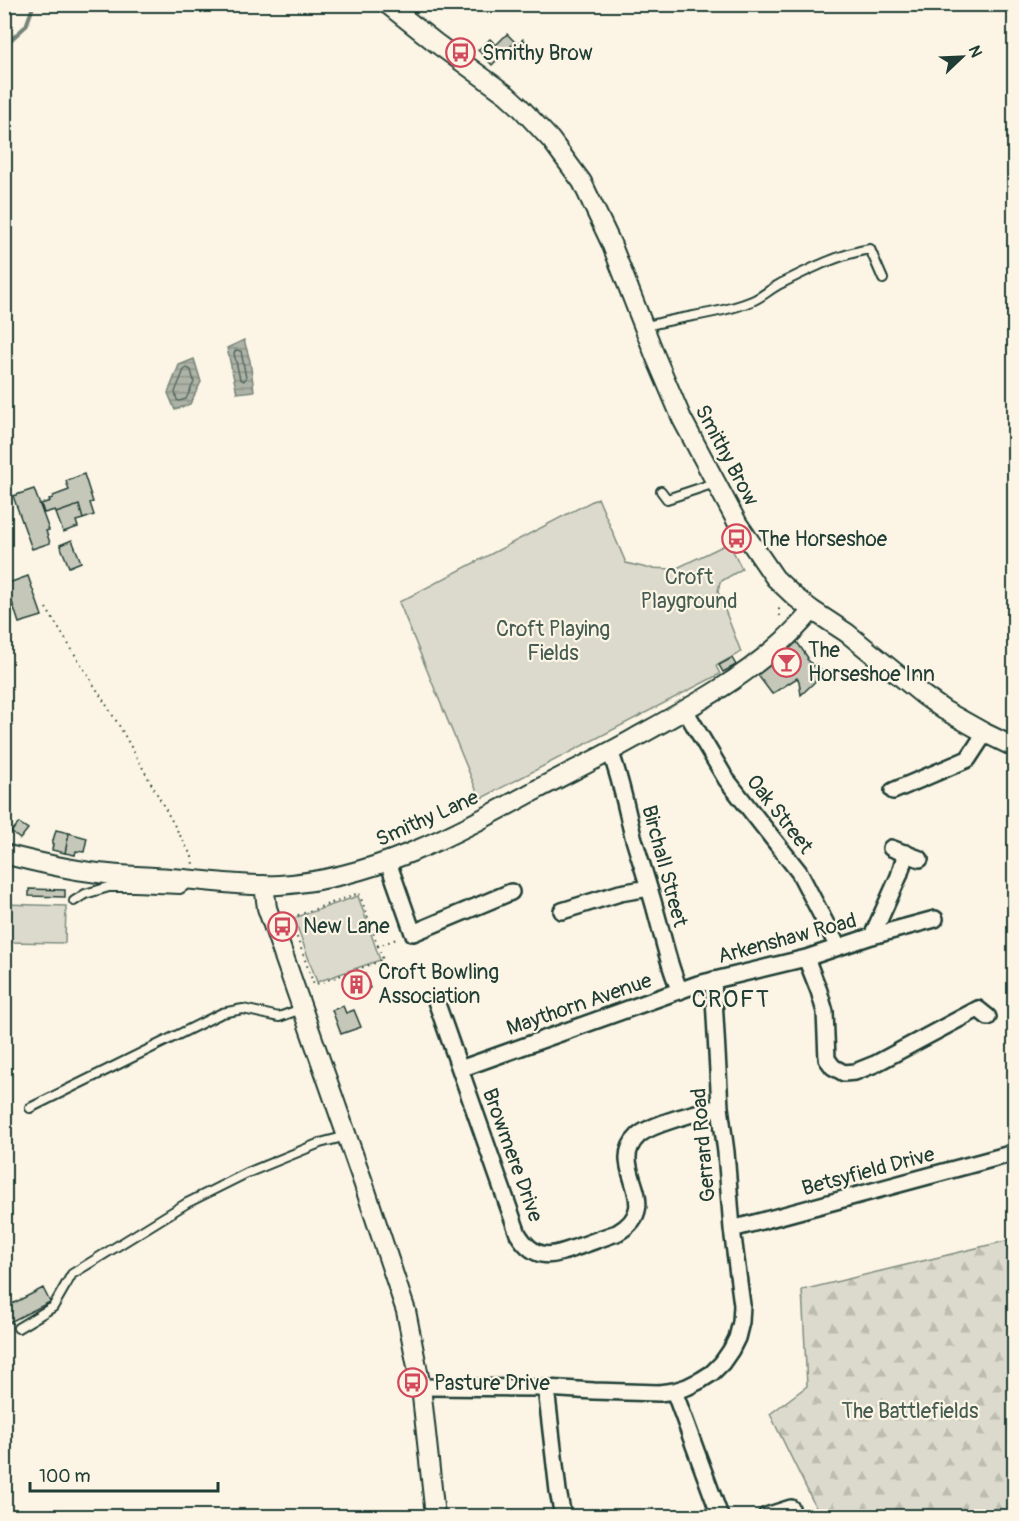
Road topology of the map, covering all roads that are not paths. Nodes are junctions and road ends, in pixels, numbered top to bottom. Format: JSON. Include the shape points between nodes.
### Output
{"nodes":[{"id":1,"x":387,"y":4,"type":"edge"},
{"id":2,"x":883,"y":279,"type":"dead end"},
{"id":3,"x":644,"y":327,"type":"junction"},
{"id":4,"x":716,"y":483,"type":"junction"},
{"id":5,"x":661,"y":491,"type":"dead end"},
{"id":6,"x":812,"y":610,"type":"junction"},
{"id":7,"x":685,"y":710,"type":"junction"},
{"id":8,"x":985,"y":733,"type":"junction"},
{"id":9,"x":1014,"y":747,"type":"edge"},
{"id":10,"x":610,"y":752,"type":"junction"},
{"id":11,"x":893,"y":791,"type":"dead end"},
{"id":12,"x":906,"y":853,"type":"dead end"},
{"id":13,"x":4,"y":854,"type":"edge"},
{"id":14,"x":387,"y":862,"type":"junction"},
{"id":15,"x":195,"y":879,"type":"junction"},
{"id":16,"x":264,"y":885,"type":"junction"},
{"id":17,"x":649,"y":888,"type":"junction"},
{"id":18,"x":511,"y":892,"type":"dead end"},
{"id":19,"x":74,"y":901,"type":"dead end"},
{"id":20,"x":562,"y":912,"type":"dead end"},
{"id":21,"x":935,"y":919,"type":"dead end"},
{"id":22,"x":872,"y":936,"type":"junction"},
{"id":23,"x":838,"y":947,"type":"junction"},
{"id":24,"x":806,"y":958,"type":"junction"},
{"id":25,"x":713,"y":980,"type":"junction"},
{"id":26,"x":680,"y":991,"type":"junction"},
{"id":27,"x":436,"y":1001,"type":"dead end"},
{"id":28,"x":303,"y":1008,"type":"junction"},
{"id":29,"x":988,"y":1017,"type":"dead end"},
{"id":30,"x":460,"y":1069,"type":"junction"},
{"id":31,"x":720,"y":1107,"type":"junction"},
{"id":32,"x":30,"y":1108,"type":"dead end"},
{"id":33,"x":347,"y":1136,"type":"junction"},
{"id":34,"x":1014,"y":1153,"type":"edge"},
{"id":35,"x":732,"y":1229,"type":"junction"},
{"id":36,"x":18,"y":1328,"type":"dead end"},
{"id":37,"x":421,"y":1386,"type":"junction"},
{"id":38,"x":546,"y":1388,"type":"junction"},
{"id":39,"x":674,"y":1391,"type":"junction"},
{"id":40,"x":790,"y":1508,"type":"dead end"},
{"id":41,"x":435,"y":1516,"type":"edge"},
{"id":42,"x":563,"y":1516,"type":"edge"},
{"id":43,"x":720,"y":1516,"type":"edge"},
{"id":44,"x":766,"y":1516,"type":"edge"}],
"edges":[{"from":1,"to":3,"type":"street","name":"Smithy Brow","via":[[507,95],[551,140],[596,210]]},
{"from":2,"to":3,"type":"lane","via":[[870,249],[853,252],[777,285],[754,301]]},
{"from":3,"to":4,"type":"street","name":"Smithy Brow","via":[[682,419]]},
{"from":4,"to":5,"type":"lane","via":[[667,499]]},
{"from":4,"to":6,"type":"street","name":"Smithy Brow","via":[[765,565]]},
{"from":6,"to":7,"type":"street","name":"Smithy Lane","via":[[757,663]]},
{"from":6,"to":8,"type":"street","name":"Smithy Brow","via":[[944,710]]},
{"from":7,"to":10,"type":"street","name":"Smithy Lane"},
{"from":7,"to":23,"type":"street","name":"Oak Street","via":[[726,779],[798,872]]},
{"from":8,"to":9,"type":"street","name":"Smithy Brow"},
{"from":8,"to":11,"type":"street","via":[[968,759]]},
{"from":10,"to":14,"type":"street","name":"Smithy Lane","via":[[466,829]]},
{"from":10,"to":17,"type":"street","name":"Birchall Street"},
{"from":12,"to":22,"type":"street","name":"Arkenshaw Road"},
{"from":13,"to":15,"type":"street","name":"Smithy Lane","via":[[97,873]]},
{"from":14,"to":16,"type":"street","name":"Smithy Lane","via":[[320,880]]},
{"from":14,"to":18,"type":"street","via":[[413,933]]},
{"from":15,"to":16,"type":"street","name":"Smithy Lane"},
{"from":15,"to":19,"type":"lane","via":[[180,889],[109,887]]},
{"from":16,"to":28,"type":"street","via":[[267,908]]},
{"from":17,"to":20,"type":"street","via":[[585,897]]},
{"from":17,"to":26,"type":"street","name":"Birchall Street"},
{"from":21,"to":22,"type":"street","name":"Arkenshaw Road"},
{"from":22,"to":23,"type":"street","name":"Arkenshaw Road"},
{"from":23,"to":24,"type":"street","name":"Arkenshaw Road"},
{"from":24,"to":25,"type":"street","name":"Arkenshaw Road"},
{"from":24,"to":29,"type":"street","via":[[825,1012],[827,1059],[839,1071],[862,1070],[948,1031],[978,1009]]},
{"from":25,"to":26,"type":"street","name":"Maythorn Avenue"},
{"from":25,"to":31,"type":"street","name":"Gerrard Road"},
{"from":26,"to":30,"type":"street","name":"Maythorn Avenue"},
{"from":27,"to":30,"type":"street","name":"Browmere Drive"},
{"from":28,"to":32,"type":"lane","via":[[279,1017],[243,1009],[222,1013]]},
{"from":28,"to":33,"type":"street"},
{"from":30,"to":31,"type":"street","name":"Browmere Drive","via":[[518,1234],[530,1249],[546,1255],[616,1233],[631,1223],[638,1202],[628,1157],[639,1134]]},
{"from":31,"to":35,"type":"street","name":"Gerrard Road"},
{"from":33,"to":36,"type":"lane","via":[[247,1173],[187,1203],[72,1274],[53,1307]]},
{"from":33,"to":37,"type":"street","via":[[406,1311]]},
{"from":34,"to":35,"type":"street","name":"Betsyfield Drive"},
{"from":35,"to":39,"type":"street","name":"Gerrard Road","via":[[742,1305],[738,1338],[712,1372]]},
{"from":37,"to":38,"type":"street"},
{"from":37,"to":41,"type":"street"},
{"from":38,"to":39,"type":"street"},
{"from":38,"to":42,"type":"street"},
{"from":39,"to":43,"type":"street"},
{"from":40,"to":44,"type":"street"}]}
